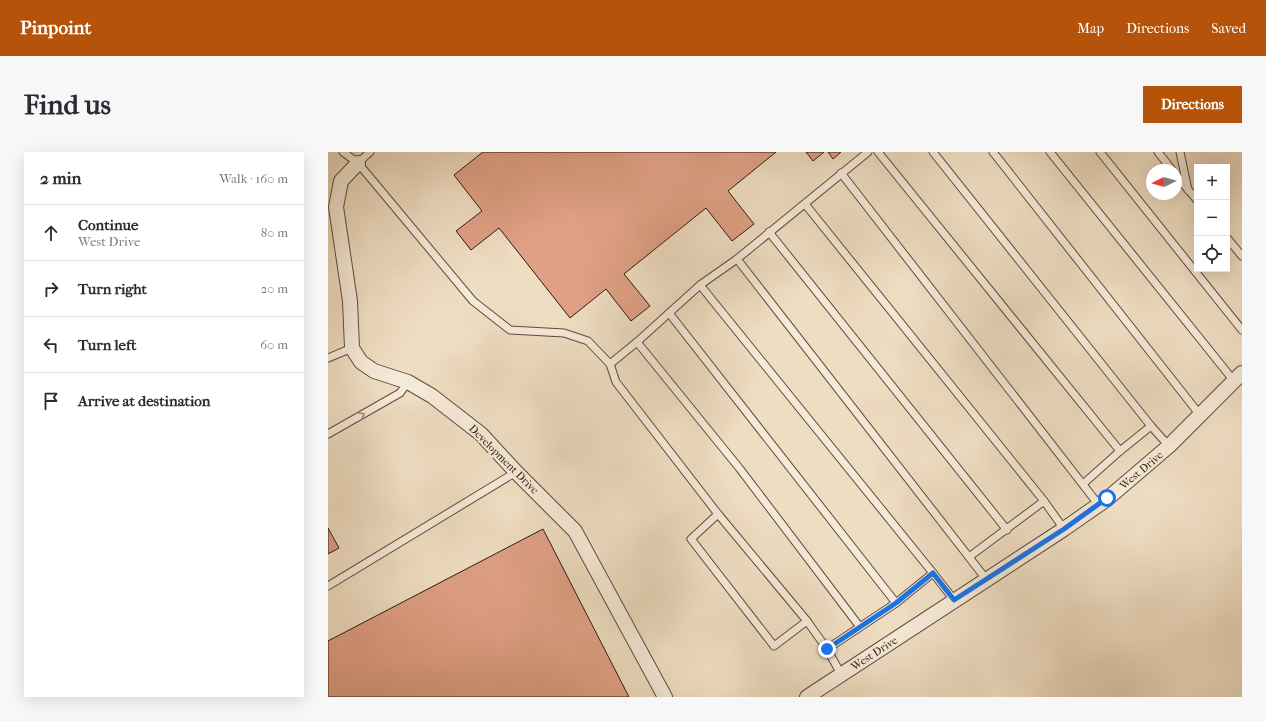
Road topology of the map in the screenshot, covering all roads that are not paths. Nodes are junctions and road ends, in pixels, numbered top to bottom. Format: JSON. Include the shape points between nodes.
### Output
{"nodes":[{"id":1,"x":343,"y":152,"type":"edge"},
{"id":2,"x":370,"y":152,"type":"edge"},
{"id":3,"x":868,"y":152,"type":"edge"},
{"id":4,"x":878,"y":152,"type":"edge"},
{"id":5,"x":933,"y":152,"type":"edge"},
{"id":6,"x":993,"y":152,"type":"edge"},
{"id":7,"x":1050,"y":152,"type":"edge"},
{"id":8,"x":1100,"y":152,"type":"edge"},
{"id":9,"x":1158,"y":152,"type":"edge"},
{"id":10,"x":1180,"y":152,"type":"edge"},
{"id":11,"x":358,"y":163,"type":"junction"},
{"id":12,"x":1167,"y":164,"type":"edge"},
{"id":13,"x":841,"y":173,"type":"junction"},
{"id":14,"x":1182,"y":182,"type":"edge"},
{"id":15,"x":1188,"y":190,"type":"junction"},
{"id":16,"x":1194,"y":197,"type":"edge"},
{"id":17,"x":805,"y":204,"type":"junction"},
{"id":18,"x":769,"y":232,"type":"junction"},
{"id":19,"x":1230,"y":242,"type":"edge"},
{"id":20,"x":1242,"y":256,"type":"edge"},
{"id":21,"x":737,"y":259,"type":"junction"},
{"id":22,"x":700,"y":285,"type":"junction"},
{"id":23,"x":669,"y":314,"type":"junction"},
{"id":24,"x":1242,"y":330,"type":"edge"},
{"id":25,"x":637,"y":342,"type":"junction"},
{"id":26,"x":352,"y":348,"type":"junction"},
{"id":27,"x":328,"y":358,"type":"edge"},
{"id":28,"x":610,"y":364,"type":"junction"},
{"id":29,"x":1238,"y":377,"type":"edge"},
{"id":30,"x":408,"y":382,"type":"junction"},
{"id":31,"x":1200,"y":415,"type":"junction"},
{"id":32,"x":1151,"y":426,"type":"junction"},
{"id":33,"x":328,"y":434,"type":"edge"},
{"id":34,"x":1169,"y":446,"type":"junction"},
{"id":35,"x":1120,"y":451,"type":"junction"},
{"id":36,"x":516,"y":472,"type":"junction"},
{"id":37,"x":1083,"y":484,"type":"junction"},
{"id":38,"x":1044,"y":501,"type":"junction"},
{"id":39,"x":1098,"y":504,"type":"junction"},
{"id":40,"x":718,"y":514,"type":"junction"},
{"id":41,"x":1064,"y":529,"type":"junction"},
{"id":42,"x":1006,"y":530,"type":"junction"},
{"id":43,"x":969,"y":557,"type":"junction"},
{"id":44,"x":933,"y":573,"type":"junction"},
{"id":45,"x":986,"y":579,"type":"junction"},
{"id":46,"x":328,"y":586,"type":"edge"},
{"id":47,"x":954,"y":600,"type":"junction"},
{"id":48,"x":896,"y":603,"type":"junction"},
{"id":49,"x":807,"y":621,"type":"junction"},
{"id":50,"x":860,"y":627,"type":"junction"},
{"id":51,"x":827,"y":649,"type":"junction"},
{"id":52,"x":841,"y":674,"type":"junction"},
{"id":53,"x":665,"y":697,"type":"edge"},
{"id":54,"x":807,"y":697,"type":"edge"}],
"edges":[{"from":1,"to":11,"type":"lane"},
{"from":2,"to":11,"type":"lane"},
{"from":3,"to":13,"type":"lane"},
{"from":4,"to":35,"type":"lane"},
{"from":5,"to":32,"type":"lane"},
{"from":6,"to":31,"type":"lane"},
{"from":7,"to":29,"type":"lane"},
{"from":8,"to":24,"type":"lane"},
{"from":9,"to":12,"type":"lane"},
{"from":10,"to":15,"type":"lane"},
{"from":11,"to":26,"type":"street","via":[[341,181],[336,207],[350,301]]},
{"from":11,"to":28,"type":"lane","via":[[473,301],[510,330],[564,333],[588,341]]},
{"from":13,"to":17,"type":"lane"},
{"from":13,"to":37,"type":"lane"},
{"from":14,"to":15,"type":"lane"},
{"from":15,"to":16,"type":"lane"},
{"from":17,"to":18,"type":"lane"},
{"from":17,"to":38,"type":"lane"},
{"from":18,"to":21,"type":"lane"},
{"from":18,"to":42,"type":"lane"},
{"from":19,"to":20,"type":"lane"},
{"from":21,"to":22,"type":"lane"},
{"from":21,"to":43,"type":"lane"},
{"from":22,"to":23,"type":"lane"},
{"from":22,"to":44,"type":"lane"},
{"from":23,"to":25,"type":"lane"},
{"from":23,"to":48,"type":"lane"},
{"from":25,"to":28,"type":"lane"},
{"from":25,"to":50,"type":"lane","via":[[740,469]]},
{"from":26,"to":27,"type":"lane"},
{"from":26,"to":30,"type":"street","name":"Development Drive","via":[[361,362],[374,371]]},
{"from":28,"to":40,"type":"lane","via":[[616,382]]},
{"from":29,"to":31,"type":"street","name":"West Drive"},
{"from":33,"to":30,"type":"lane","one_way":true,"via":[[400,392]]},
{"from":30,"to":36,"type":"street","name":"Development Drive","via":[[432,396],[481,434]]},
{"from":31,"to":34,"type":"street","name":"West Drive"},
{"from":32,"to":34,"type":"lane"},
{"from":32,"to":35,"type":"lane"},
{"from":34,"to":39,"type":"street","name":"West Drive"},
{"from":35,"to":37,"type":"lane"},
{"from":36,"to":46,"type":"lane"},
{"from":36,"to":53,"type":"street","name":"Development Drive","via":[[575,531]]},
{"from":37,"to":39,"type":"lane"},
{"from":38,"to":41,"type":"lane"},
{"from":38,"to":42,"type":"lane"},
{"from":39,"to":41,"type":"street","name":"West Drive"},
{"from":40,"to":49,"type":"lane"},
{"from":40,"to":49,"type":"lane","via":[[691,539],[774,646]]},
{"from":41,"to":45,"type":"street","name":"West Drive"},
{"from":42,"to":43,"type":"lane"},
{"from":43,"to":45,"type":"lane"},
{"from":44,"to":47,"type":"lane"},
{"from":44,"to":48,"type":"lane"},
{"from":45,"to":47,"type":"street","name":"West Drive"},
{"from":47,"to":52,"type":"street","name":"West Drive"},
{"from":48,"to":50,"type":"lane"},
{"from":49,"to":51,"type":"lane"},
{"from":50,"to":51,"type":"lane"},
{"from":51,"to":52,"type":"lane"},
{"from":52,"to":54,"type":"street","name":"West Drive"}]}
